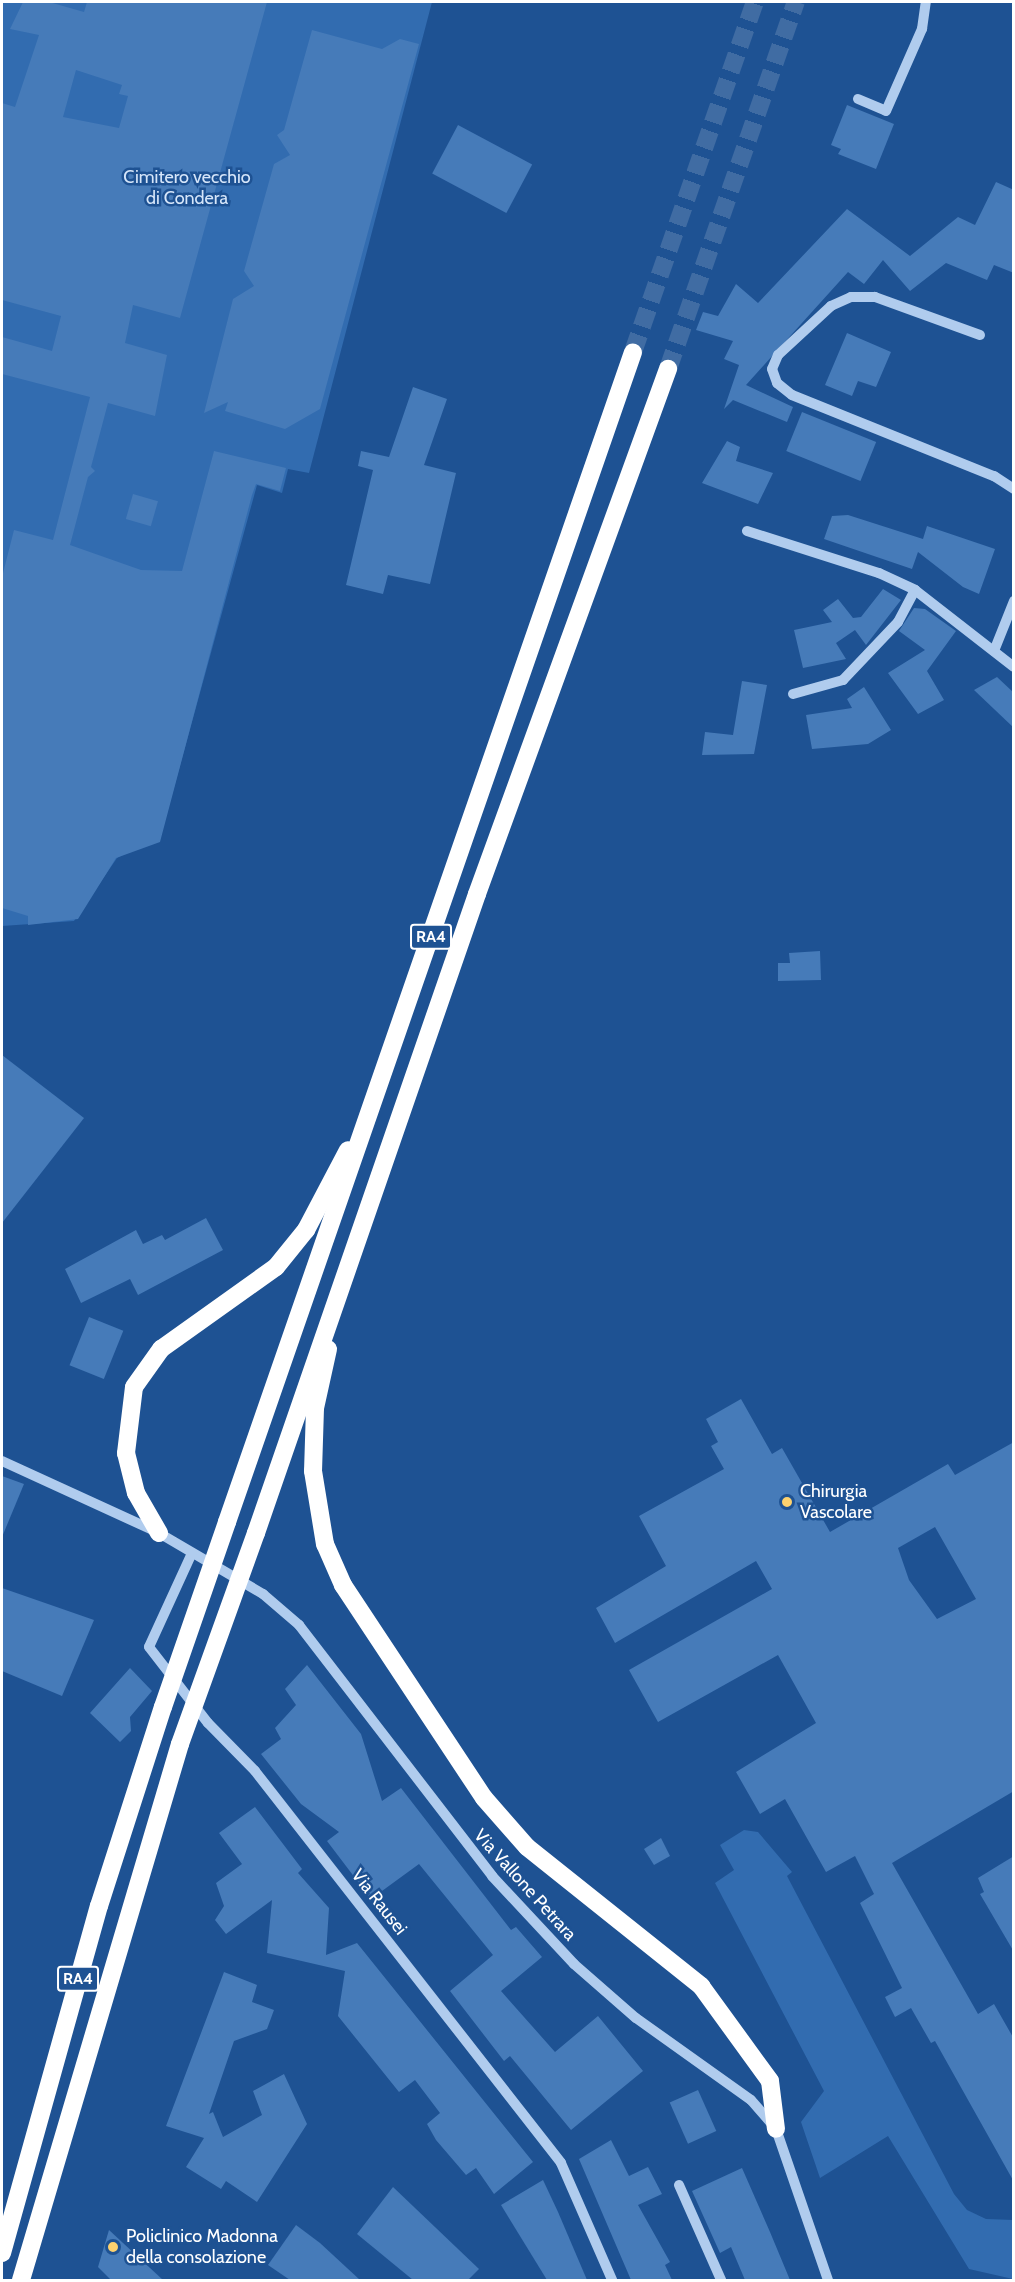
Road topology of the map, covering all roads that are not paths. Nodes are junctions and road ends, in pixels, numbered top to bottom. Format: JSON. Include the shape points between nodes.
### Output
{"nodes":[{"id":1,"x":926,"y":2,"type":"edge"},
{"id":2,"x":858,"y":99,"type":"dead end"},
{"id":3,"x":980,"y":335,"type":"dead end"},
{"id":4,"x":633,"y":352,"type":"tunnel mouth"},
{"id":5,"x":668,"y":369,"type":"tunnel mouth"},
{"id":6,"x":1014,"y":489,"type":"edge"},
{"id":7,"x":747,"y":531,"type":"dead end"},
{"id":8,"x":915,"y":590,"type":"junction"},
{"id":9,"x":1014,"y":601,"type":"edge"},
{"id":10,"x":994,"y":651,"type":"junction"},
{"id":11,"x":1014,"y":667,"type":"edge"},
{"id":12,"x":794,"y":694,"type":"dead end"},
{"id":13,"x":376,"y":1098,"type":"junction"},
{"id":14,"x":341,"y":1285,"type":"junction"},
{"id":15,"x":2,"y":1461,"type":"edge"},
{"id":16,"x":159,"y":1533,"type":"junction"},
{"id":17,"x":192,"y":1553,"type":"junction"},
{"id":18,"x":776,"y":2129,"type":"junction"},
{"id":19,"x":679,"y":2185,"type":"dead end"},
{"id":20,"x":2,"y":2253,"type":"edge"},
{"id":21,"x":21,"y":2280,"type":"edge"},
{"id":22,"x":612,"y":2280,"type":"edge"},
{"id":23,"x":721,"y":2280,"type":"edge"},
{"id":24,"x":828,"y":2280,"type":"edge"}],
"edges":[{"from":1,"to":2,"type":"street","via":[[922,29],[886,111]]},
{"from":3,"to":6,"type":"street","via":[[875,297],[851,297],[831,306],[778,355],[772,369],[777,383],[792,395],[994,476]]},
{"from":4,"to":13,"type":"highway","number":"RA4"},
{"from":5,"to":14,"type":"highway","number":"RA4"},
{"from":7,"to":8,"type":"street","via":[[879,573]]},
{"from":8,"to":10,"type":"street"},
{"from":8,"to":12,"type":"street","via":[[898,622],[843,680]]},
{"from":9,"to":10,"type":"street"},
{"from":10,"to":11,"type":"street"},
{"from":13,"to":16,"type":"highway","via":[[306,1230],[276,1267],[161,1349],[134,1387],[126,1453],[136,1492]]},
{"from":13,"to":20,"type":"highway","number":"RA4","bridge":true,"via":[[163,1707],[99,1906]]},
{"from":14,"to":18,"type":"highway","via":[[315,1408],[313,1471],[325,1544],[343,1585],[484,1798],[527,1847],[701,1986],[770,2081]]},
{"from":14,"to":21,"type":"highway","number":"RA4","bridge":true,"via":[[180,1744]]},
{"from":15,"to":16,"type":"street","name":"Via Vallone Petrara"},
{"from":16,"to":17,"type":"street","name":"Via Vallone Petrara"},
{"from":17,"to":18,"type":"street","name":"Via Vallone Petrara","via":[[263,1594],[299,1625],[492,1876],[574,1964],[636,2018],[751,2100]]},
{"from":17,"to":22,"type":"street","name":"Via Rausei","via":[[149,1647],[208,1723],[255,1771],[561,2163]]},
{"from":18,"to":24,"type":"street","name":"Via Vallone Petrara"},
{"from":19,"to":23,"type":"street"}]}
